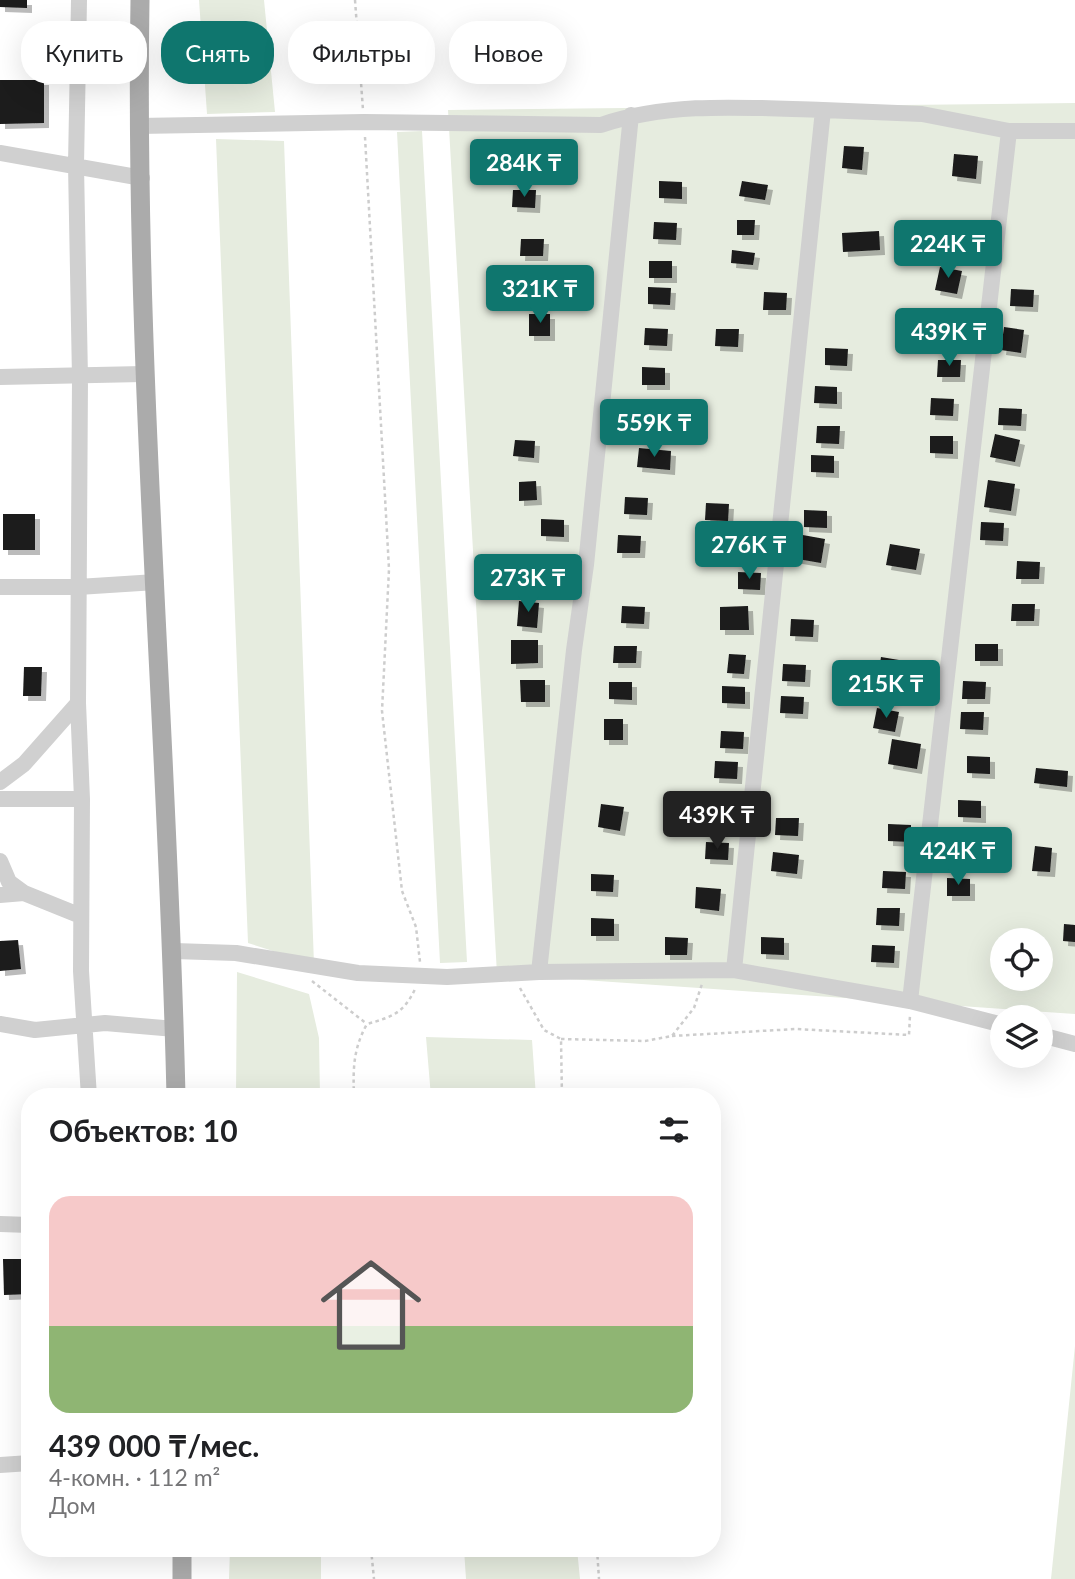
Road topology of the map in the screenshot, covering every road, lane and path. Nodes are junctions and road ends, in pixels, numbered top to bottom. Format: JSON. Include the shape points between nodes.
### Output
{"nodes":[{"id":1,"x":79,"y":0,"type":"edge"},
{"id":2,"x":140,"y":0,"type":"edge"},
{"id":3,"x":355,"y":0,"type":"edge"},
{"id":4,"x":823,"y":110,"type":"junction"},
{"id":5,"x":631,"y":115,"type":"junction"},
{"id":6,"x":364,"y":122,"type":"junction"},
{"id":7,"x":138,"y":126,"type":"junction"},
{"id":8,"x":1009,"y":131,"type":"junction"},
{"id":9,"x":1075,"y":131,"type":"edge"},
{"id":10,"x":0,"y":153,"type":"edge"},
{"id":11,"x":76,"y":165,"type":"junction"},
{"id":12,"x":142,"y":178,"type":"junction"},
{"id":13,"x":143,"y":374,"type":"junction"},
{"id":14,"x":0,"y":377,"type":"edge"},
{"id":15,"x":80,"y":378,"type":"junction"},
{"id":16,"x":156,"y":582,"type":"junction"},
{"id":17,"x":0,"y":587,"type":"edge"},
{"id":18,"x":78,"y":587,"type":"junction"},
{"id":19,"x":78,"y":704,"type":"junction"},
{"id":20,"x":0,"y":782,"type":"edge"},
{"id":21,"x":0,"y":799,"type":"edge"},
{"id":22,"x":82,"y":799,"type":"junction"},
{"id":23,"x":0,"y":861,"type":"edge"},
{"id":24,"x":24,"y":893,"type":"junction"},
{"id":25,"x":0,"y":895,"type":"edge"},
{"id":26,"x":81,"y":916,"type":"junction"},
{"id":27,"x":174,"y":951,"type":"junction"},
{"id":28,"x":292,"y":964,"type":"junction"},
{"id":29,"x":734,"y":970,"type":"junction"},
{"id":30,"x":539,"y":972,"type":"junction"},
{"id":31,"x":706,"y":972,"type":"junction"},
{"id":32,"x":421,"y":974,"type":"junction"},
{"id":33,"x":515,"y":974,"type":"junction"},
{"id":34,"x":910,"y":1001,"type":"junction"},
{"id":35,"x":990,"y":1022,"type":"edge"},
{"id":36,"x":0,"y":1024,"type":"edge"},
{"id":37,"x":367,"y":1024,"type":"junction"},
{"id":38,"x":87,"y":1025,"type":"junction"},
{"id":39,"x":175,"y":1029,"type":"junction"},
{"id":40,"x":672,"y":1036,"type":"junction"},
{"id":41,"x":1053,"y":1038,"type":"edge"},
{"id":42,"x":561,"y":1039,"type":"junction"},
{"id":43,"x":1075,"y":1044,"type":"edge"},
{"id":44,"x":89,"y":1088,"type":"edge"},
{"id":45,"x":176,"y":1088,"type":"edge"},
{"id":46,"x":354,"y":1088,"type":"edge"},
{"id":47,"x":562,"y":1088,"type":"edge"},
{"id":48,"x":0,"y":1223,"type":"edge"},
{"id":49,"x":21,"y":1224,"type":"edge"},
{"id":50,"x":21,"y":1464,"type":"edge"},
{"id":51,"x":0,"y":1465,"type":"edge"},
{"id":52,"x":182,"y":1557,"type":"edge"},
{"id":53,"x":371,"y":1557,"type":"edge"},
{"id":54,"x":598,"y":1557,"type":"edge"},
{"id":55,"x":182,"y":1579,"type":"edge"},
{"id":56,"x":374,"y":1579,"type":"edge"},
{"id":57,"x":599,"y":1579,"type":"edge"}],
"edges":[{"from":1,"to":11,"type":"street"},
{"from":2,"to":7,"type":"main road"},
{"from":3,"to":6,"type":"path"},
{"from":4,"to":5,"type":"street","via":[[713,107]]},
{"from":4,"to":8,"type":"street","via":[[922,114]]},
{"from":4,"to":29,"type":"street"},
{"from":5,"to":6,"type":"street","via":[[601,125]]},
{"from":5,"to":30,"type":"street"},
{"from":6,"to":7,"type":"street"},
{"from":6,"to":32,"type":"path","via":[[388,569],[382,711],[402,891],[416,926]]},
{"from":7,"to":12,"type":"main road"},
{"from":8,"to":9,"type":"street"},
{"from":8,"to":34,"type":"street"},
{"from":10,"to":11,"type":"street"},
{"from":11,"to":12,"type":"street"},
{"from":11,"to":15,"type":"street"},
{"from":12,"to":13,"type":"main road"},
{"from":13,"to":15,"type":"street"},
{"from":13,"to":16,"type":"main road"},
{"from":14,"to":15,"type":"street"},
{"from":15,"to":18,"type":"street"},
{"from":16,"to":18,"type":"street"},
{"from":16,"to":27,"type":"main road"},
{"from":17,"to":18,"type":"street"},
{"from":18,"to":19,"type":"street"},
{"from":19,"to":20,"type":"street","via":[[24,764]]},
{"from":19,"to":22,"type":"street"},
{"from":21,"to":22,"type":"street"},
{"from":22,"to":26,"type":"street"},
{"from":23,"to":24,"type":"street","via":[[9,882]]},
{"from":24,"to":25,"type":"street"},
{"from":24,"to":26,"type":"street"},
{"from":26,"to":38,"type":"street"},
{"from":27,"to":28,"type":"street","via":[[236,953]]},
{"from":27,"to":39,"type":"main road"},
{"from":28,"to":32,"type":"street","via":[[358,973]]},
{"from":28,"to":37,"type":"path"},
{"from":29,"to":31,"type":"street"},
{"from":29,"to":34,"type":"street"},
{"from":30,"to":31,"type":"street"},
{"from":30,"to":33,"type":"street"},
{"from":31,"to":40,"type":"path","via":[[694,1008]]},
{"from":32,"to":33,"type":"street"},
{"from":32,"to":37,"type":"path","via":[[396,1016]]},
{"from":33,"to":42,"type":"path","via":[[544,1030]]},
{"from":34,"to":35,"type":"street"},
{"from":34,"to":40,"type":"path","via":[[909,1035],[796,1030]]},
{"from":36,"to":38,"type":"street","via":[[35,1030]]},
{"from":37,"to":46,"type":"path","via":[[352,1059]]},
{"from":38,"to":39,"type":"street"},
{"from":38,"to":44,"type":"street"},
{"from":39,"to":45,"type":"main road"},
{"from":40,"to":42,"type":"path","via":[[645,1041]]},
{"from":41,"to":43,"type":"street"},
{"from":42,"to":47,"type":"path"},
{"from":48,"to":49,"type":"street"},
{"from":50,"to":51,"type":"street"},
{"from":52,"to":55,"type":"main road"},
{"from":53,"to":56,"type":"path"},
{"from":54,"to":57,"type":"path"}]}
